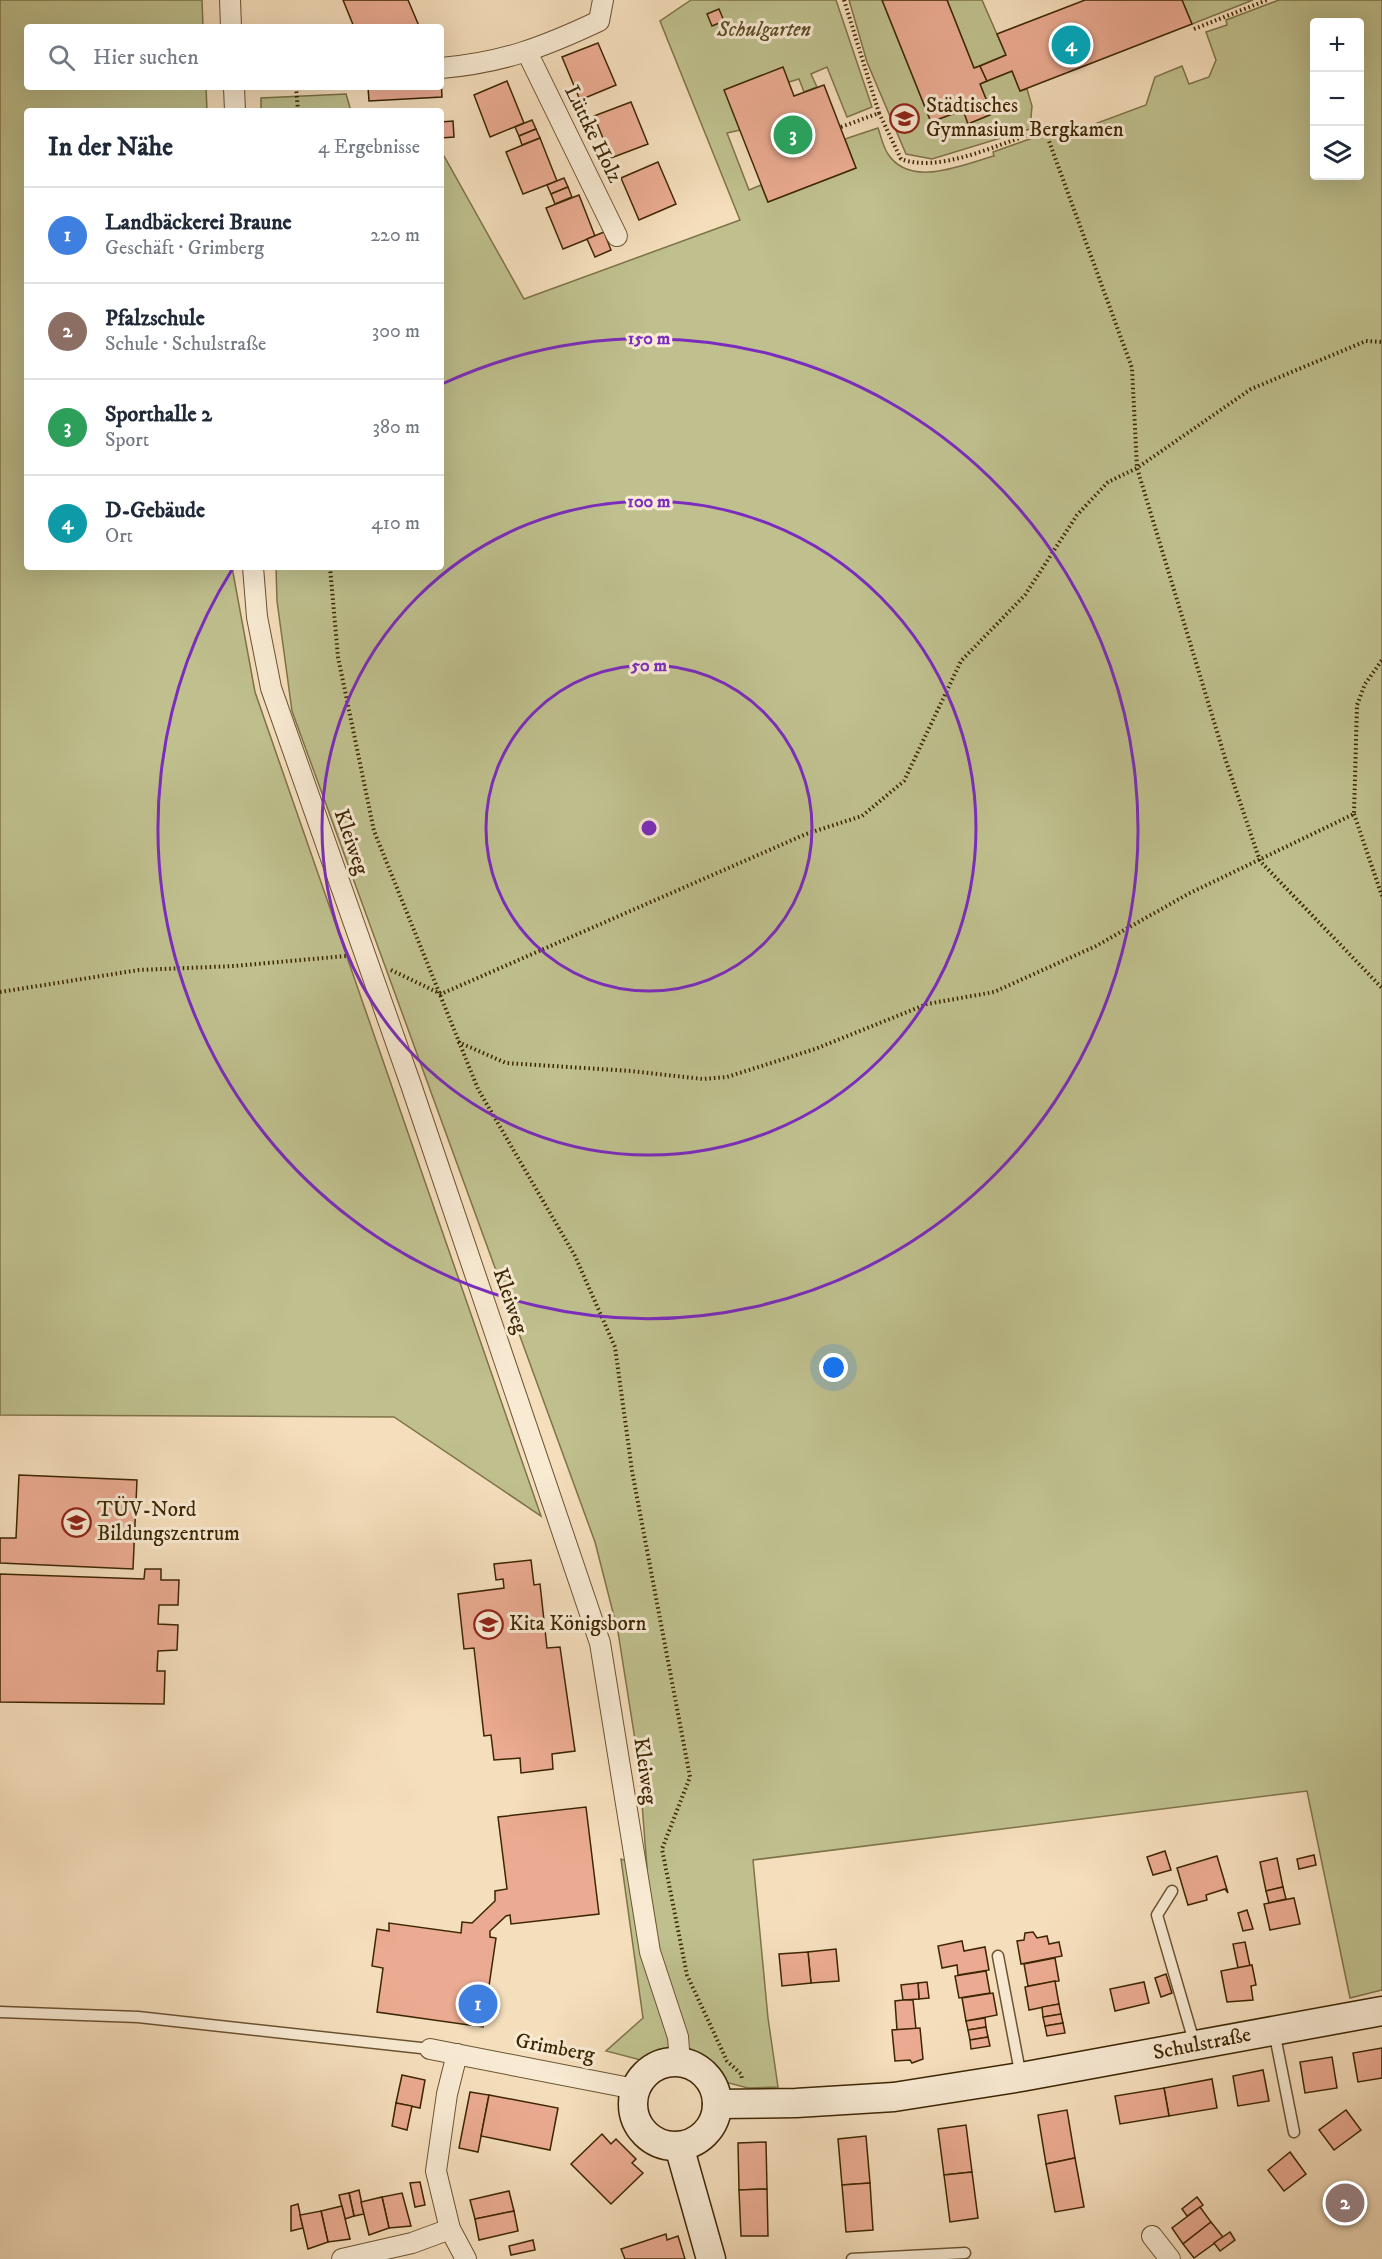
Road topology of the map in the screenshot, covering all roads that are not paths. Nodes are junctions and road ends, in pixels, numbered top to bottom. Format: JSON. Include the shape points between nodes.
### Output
{"nodes":[{"id":1,"x":230,"y":0,"type":"edge"},
{"id":2,"x":603,"y":0,"type":"edge"},
{"id":3,"x":231,"y":24,"type":"edge"},
{"id":4,"x":527,"y":52,"type":"junction"},
{"id":5,"x":444,"y":68,"type":"edge"},
{"id":6,"x":234,"y":90,"type":"edge"},
{"id":7,"x":235,"y":108,"type":"edge"},
{"id":8,"x":616,"y":236,"type":"dead end"},
{"id":9,"x":254,"y":570,"type":"edge"},
{"id":10,"x":1172,"y":1891,"type":"dead end"},
{"id":11,"x":998,"y":1956,"type":"dead end"},
{"id":12,"x":1382,"y":2011,"type":"edge"},
{"id":13,"x":0,"y":2012,"type":"edge"},
{"id":14,"x":1274,"y":2031,"type":"junction"},
{"id":15,"x":1195,"y":2045,"type":"junction"},
{"id":16,"x":430,"y":2049,"type":"joint"},
{"id":17,"x":457,"y":2054,"type":"junction"},
{"id":18,"x":680,"y":2062,"type":"junction"},
{"id":19,"x":1021,"y":2077,"type":"junction"},
{"id":20,"x":635,"y":2089,"type":"junction"},
{"id":21,"x":730,"y":2103,"type":"junction"},
{"id":22,"x":1294,"y":2132,"type":"dead end"},
{"id":23,"x":679,"y":2146,"type":"junction"},
{"id":24,"x":450,"y":2229,"type":"junction"},
{"id":25,"x":1152,"y":2236,"type":"dead end"},
{"id":26,"x":965,"y":2253,"type":"dead end"},
{"id":27,"x":342,"y":2259,"type":"edge"},
{"id":28,"x":466,"y":2259,"type":"edge"},
{"id":29,"x":711,"y":2259,"type":"edge"},
{"id":30,"x":852,"y":2259,"type":"edge"},
{"id":31,"x":1170,"y":2259,"type":"edge"}],
"edges":[{"from":1,"to":3,"type":"street"},
{"from":2,"to":4,"type":"street","via":[[599,21]]},
{"from":4,"to":5,"type":"street","via":[[498,62]]},
{"from":4,"to":8,"type":"street","name":"Lüttke Holz"},
{"from":6,"to":7,"type":"street"},
{"from":9,"to":18,"type":"street","name":"Kleiweg","via":[[257,617],[272,688],[600,1643],[650,1952],[678,2037]]},
{"from":10,"to":15,"type":"lane","via":[[1157,1915]]},
{"from":11,"to":19,"type":"lane"},
{"from":12,"to":14,"type":"main road","name":"Schulstraße"},
{"from":13,"to":16,"type":"lane","via":[[138,2017]]},
{"from":14,"to":15,"type":"main road","name":"Schulstraße"},
{"from":14,"to":22,"type":"lane"},
{"from":15,"to":19,"type":"main road","name":"Schulstraße"},
{"from":16,"to":17,"type":"street","name":"Grimberg"},
{"from":17,"to":20,"type":"street","name":"Grimberg"},
{"from":17,"to":24,"type":"street","via":[[436,2171]]},
{"from":18,"to":20,"type":"main road","via":[[655,2066]]},
{"from":18,"to":21,"type":"main road","via":[[706,2076],[715,2091]]},
{"from":19,"to":21,"type":"main road","name":"Schulstraße","via":[[894,2097]]},
{"from":20,"to":23,"type":"main road","via":[[633,2111],[645,2134],[667,2145]]},
{"from":21,"to":23,"type":"main road","via":[[715,2116],[702,2136]]},
{"from":23,"to":29,"type":"main road"},
{"from":24,"to":27,"type":"street","via":[[412,2243]]},
{"from":24,"to":28,"type":"street"},
{"from":25,"to":31,"type":"street"},
{"from":26,"to":30,"type":"lane"}]}
